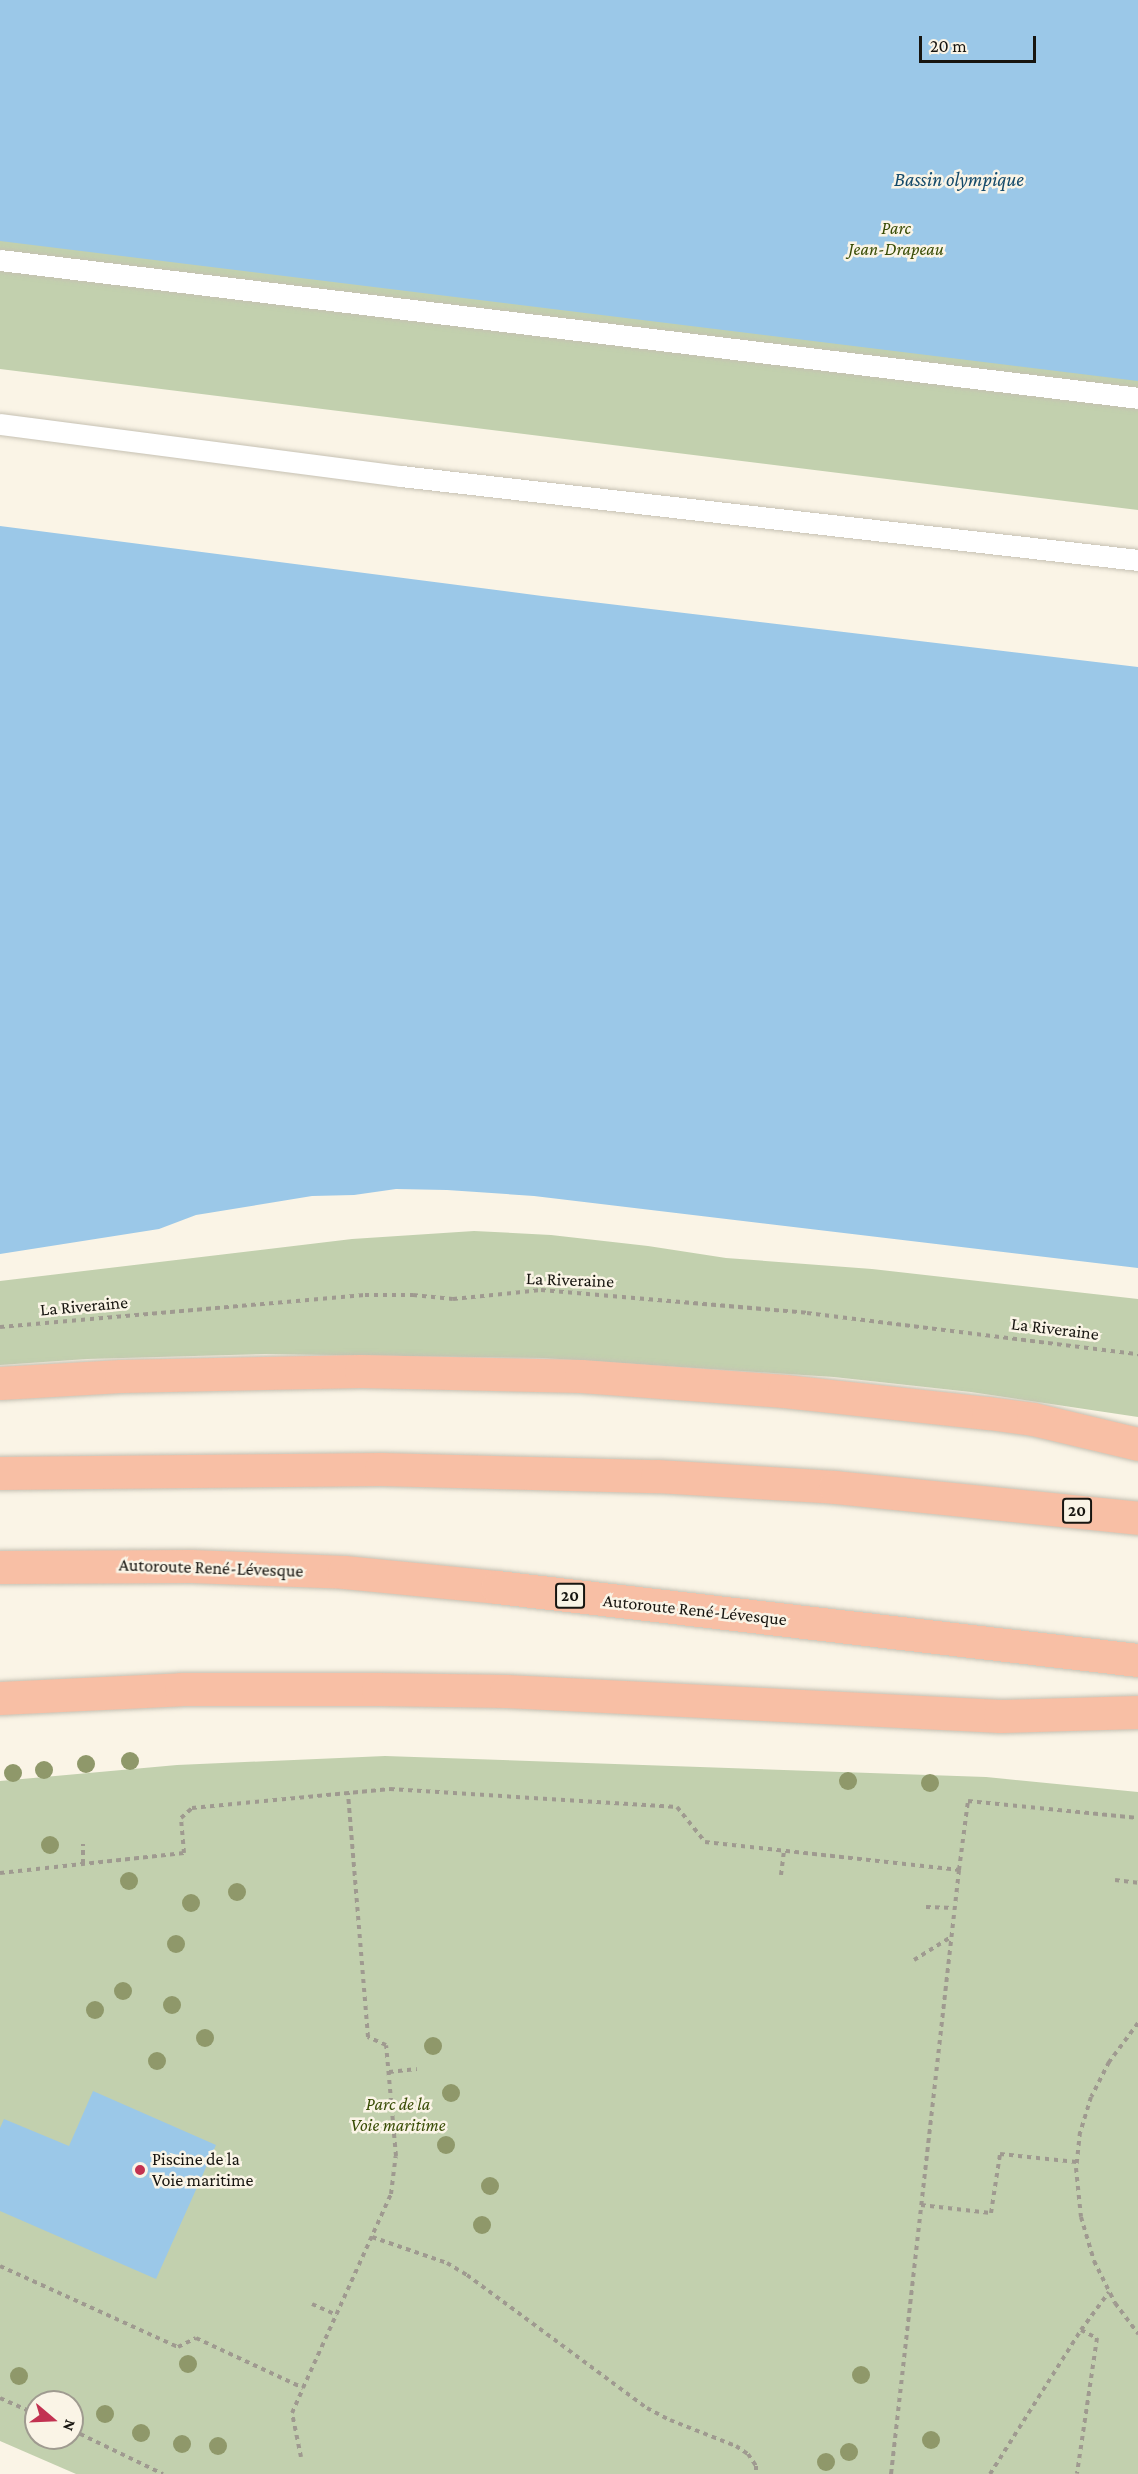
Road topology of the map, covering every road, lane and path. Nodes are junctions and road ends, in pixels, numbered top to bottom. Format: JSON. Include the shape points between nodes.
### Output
{"nodes":[{"id":1,"x":0,"y":260,"type":"edge"},
{"id":2,"x":1138,"y":398,"type":"edge"},
{"id":3,"x":0,"y":424,"type":"edge"},
{"id":4,"x":1138,"y":560,"type":"edge"},
{"id":5,"x":0,"y":1327,"type":"edge"},
{"id":6,"x":1138,"y":1354,"type":"edge"},
{"id":7,"x":0,"y":1383,"type":"edge"},
{"id":8,"x":1138,"y":1444,"type":"edge"},
{"id":9,"x":0,"y":1473,"type":"edge"},
{"id":10,"x":1138,"y":1518,"type":"edge"},
{"id":11,"x":0,"y":1567,"type":"edge"},
{"id":12,"x":1138,"y":1660,"type":"edge"},
{"id":13,"x":0,"y":1698,"type":"edge"},
{"id":14,"x":1138,"y":1713,"type":"edge"},
{"id":15,"x":348,"y":1793,"type":"junction"},
{"id":16,"x":1138,"y":1818,"type":"edge"},
{"id":17,"x":83,"y":1844,"type":"dead end"},
{"id":18,"x":784,"y":1851,"type":"junction"},
{"id":19,"x":83,"y":1864,"type":"junction"},
{"id":20,"x":959,"y":1870,"type":"junction"},
{"id":21,"x":0,"y":1873,"type":"edge"},
{"id":22,"x":781,"y":1875,"type":"dead end"},
{"id":23,"x":1115,"y":1880,"type":"dead end"},
{"id":24,"x":1138,"y":1883,"type":"edge"},
{"id":25,"x":926,"y":1907,"type":"dead end"},
{"id":26,"x":955,"y":1908,"type":"junction"},
{"id":27,"x":952,"y":1937,"type":"junction"},
{"id":28,"x":914,"y":1960,"type":"dead end"},
{"id":29,"x":1138,"y":2023,"type":"edge"},
{"id":30,"x":417,"y":2069,"type":"dead end"},
{"id":31,"x":388,"y":2072,"type":"junction"},
{"id":32,"x":1077,"y":2162,"type":"junction"},
{"id":33,"x":921,"y":2205,"type":"junction"},
{"id":34,"x":372,"y":2237,"type":"junction"},
{"id":35,"x":0,"y":2266,"type":"edge"},
{"id":36,"x":1109,"y":2292,"type":"junction"},
{"id":37,"x":312,"y":2304,"type":"dead end"},
{"id":38,"x":337,"y":2315,"type":"junction"},
{"id":39,"x":1081,"y":2330,"type":"junction"},
{"id":40,"x":1138,"y":2334,"type":"edge"},
{"id":41,"x":303,"y":2388,"type":"junction"},
{"id":42,"x":0,"y":2398,"type":"edge"},
{"id":43,"x":24,"y":2409,"type":"edge"},
{"id":44,"x":84,"y":2436,"type":"edge"},
{"id":45,"x":300,"y":2457,"type":"dead end"},
{"id":46,"x":163,"y":2474,"type":"edge"},
{"id":47,"x":756,"y":2474,"type":"edge"},
{"id":48,"x":891,"y":2474,"type":"edge"},
{"id":49,"x":990,"y":2474,"type":"edge"},
{"id":50,"x":1077,"y":2474,"type":"edge"}],
"edges":[{"from":1,"to":2,"type":"lane"},
{"from":3,"to":4,"type":"lane","via":[[413,478]]},
{"from":5,"to":6,"type":"path","name":"La Riveraine","via":[[365,1295],[453,1299],[541,1290],[796,1311]]},
{"from":7,"to":8,"type":"highway","via":[[361,1371],[593,1376],[988,1413],[1033,1419]]},
{"from":9,"to":10,"type":"highway","number":"20","via":[[381,1469],[646,1475],[835,1487]]},
{"from":11,"to":12,"type":"highway","name":"Autoroute René-Lévesque","number":"20","via":[[191,1566],[344,1572]]},
{"from":13,"to":14,"type":"highway","via":[[181,1689],[378,1689],[506,1691],[1000,1716]]},
{"from":15,"to":18,"type":"path","via":[[390,1789],[677,1807],[705,1842]]},
{"from":15,"to":19,"type":"path","via":[[192,1808],[181,1818],[184,1853]]},
{"from":15,"to":31,"type":"path","via":[[368,2037],[386,2045]]},
{"from":16,"to":20,"type":"path","via":[[968,1801]]},
{"from":17,"to":19,"type":"path"},
{"from":18,"to":20,"type":"path"},
{"from":18,"to":22,"type":"path"},
{"from":19,"to":21,"type":"path"},
{"from":20,"to":26,"type":"path"},
{"from":23,"to":24,"type":"path"},
{"from":25,"to":26,"type":"path"},
{"from":26,"to":27,"type":"path"},
{"from":27,"to":28,"type":"path"},
{"from":27,"to":33,"type":"path"},
{"from":29,"to":32,"type":"path","via":[[1109,2062],[1091,2097],[1080,2132]]},
{"from":30,"to":31,"type":"path"},
{"from":31,"to":34,"type":"path","via":[[396,2156],[391,2194]]},
{"from":32,"to":33,"type":"path","via":[[998,2154],[991,2213]]},
{"from":32,"to":36,"type":"path","via":[[1086,2239]]},
{"from":33,"to":48,"type":"path"},
{"from":34,"to":38,"type":"path"},
{"from":34,"to":47,"type":"path","via":[[447,2263],[467,2275],[647,2408],[748,2454]]},
{"from":35,"to":41,"type":"path","via":[[178,2347],[196,2338]]},
{"from":36,"to":39,"type":"path"},
{"from":36,"to":40,"type":"path"},
{"from":37,"to":38,"type":"path"},
{"from":38,"to":41,"type":"path"},
{"from":39,"to":49,"type":"path"},
{"from":39,"to":50,"type":"path","via":[[1097,2338]]},
{"from":41,"to":45,"type":"path","via":[[292,2413]]},
{"from":42,"to":43,"type":"path"},
{"from":44,"to":46,"type":"path"}]}
